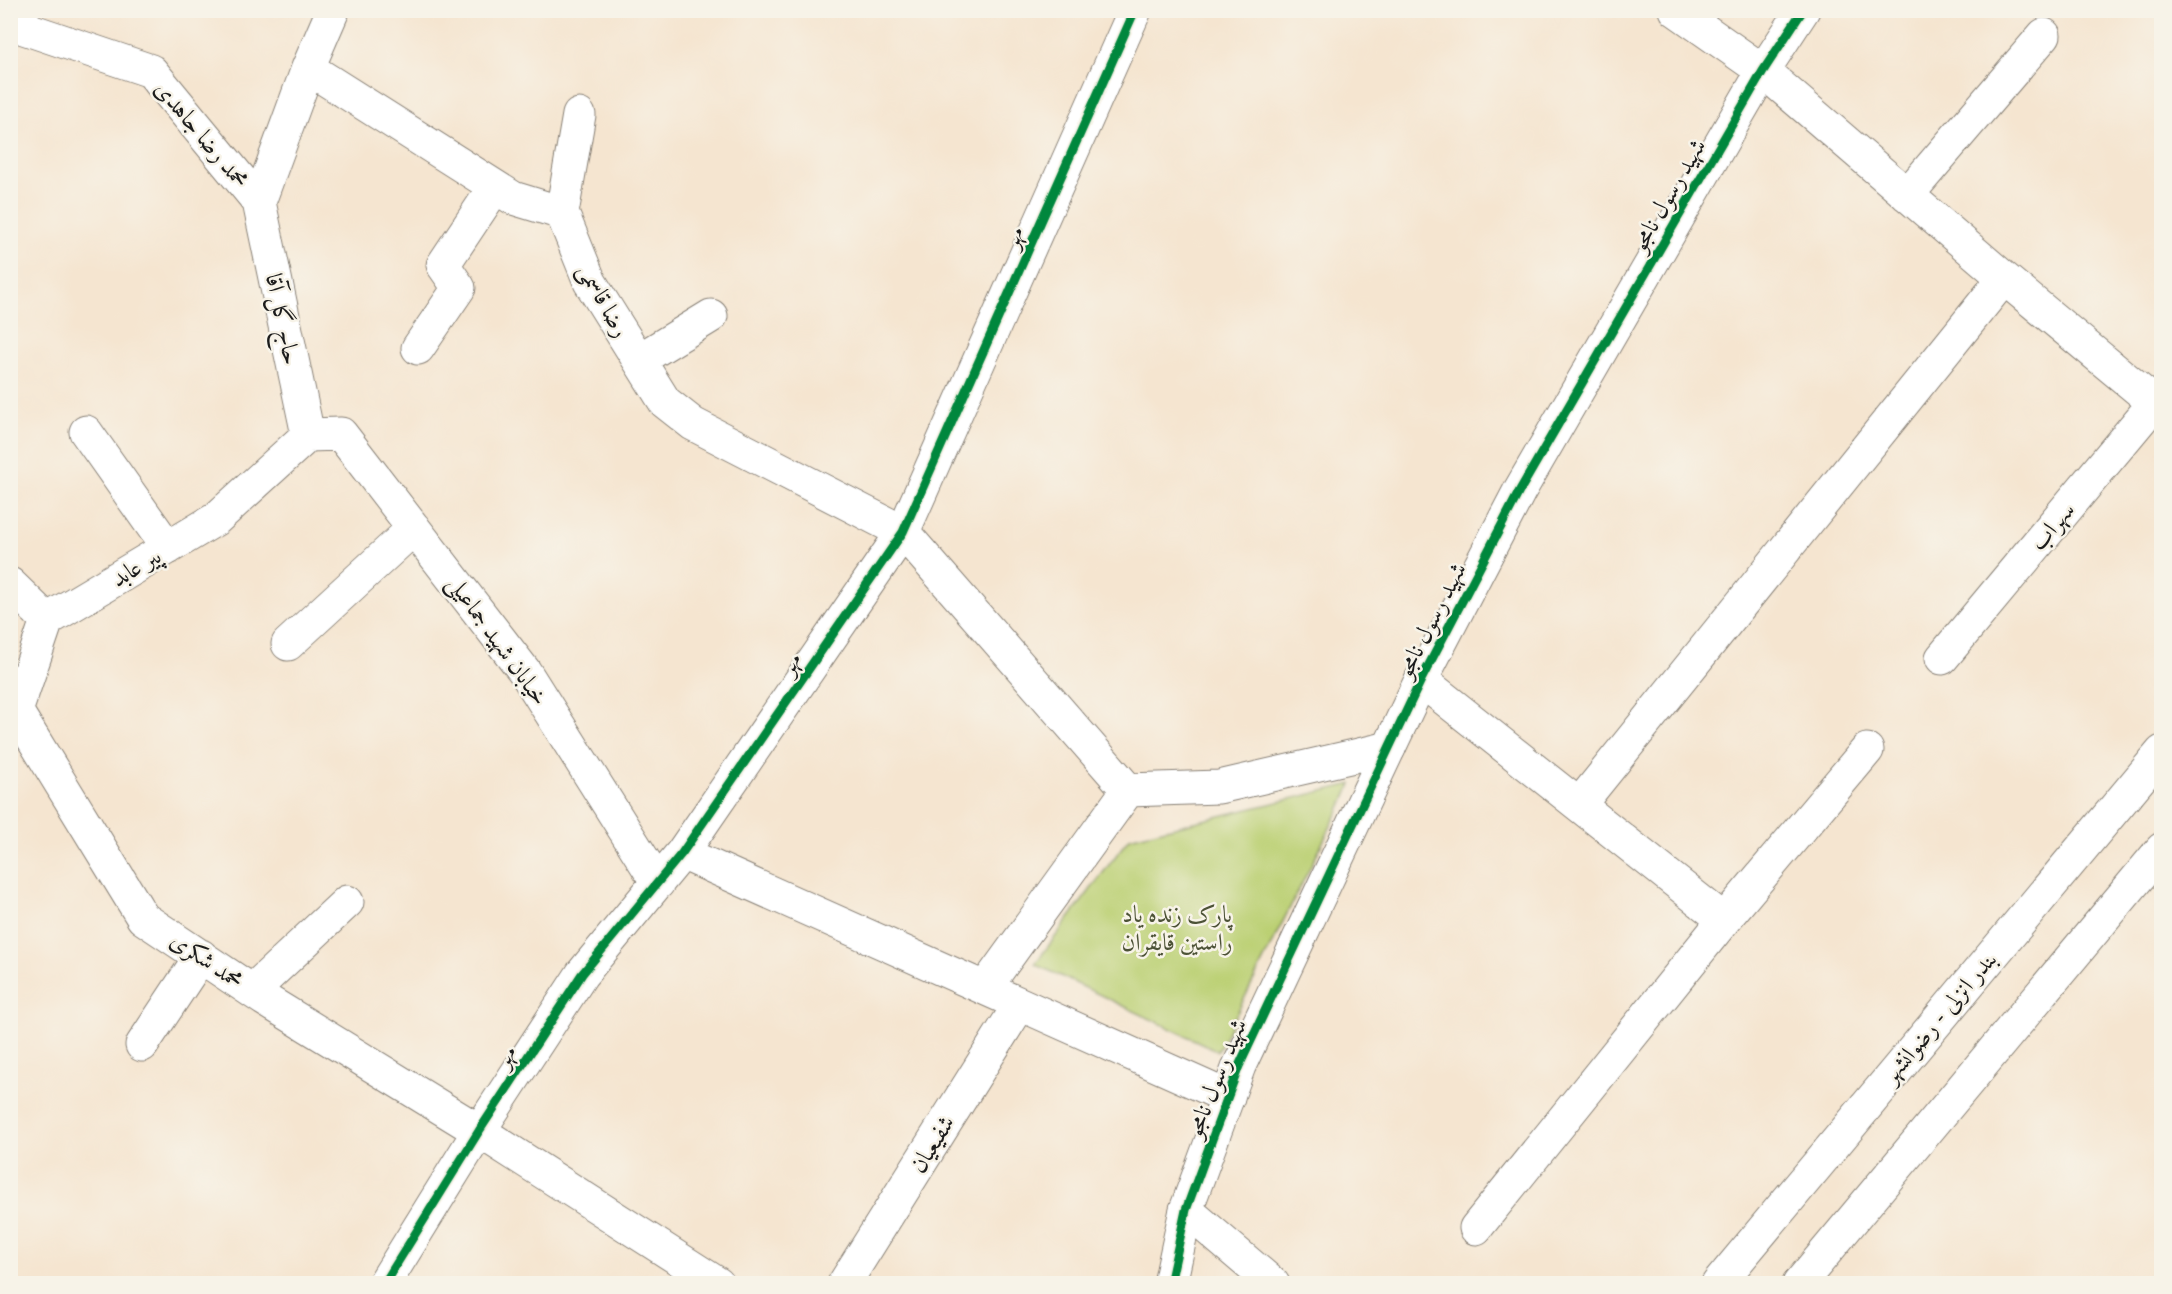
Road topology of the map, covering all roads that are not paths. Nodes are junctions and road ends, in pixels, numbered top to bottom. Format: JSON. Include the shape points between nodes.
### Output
{"nodes":[{"id":1,"x":333,"y":10,"type":"edge"},
{"id":2,"x":1135,"y":10,"type":"edge"},
{"id":3,"x":1676,"y":10,"type":"edge"},
{"id":4,"x":1803,"y":10,"type":"edge"},
{"id":5,"x":18,"y":18,"type":"edge"},
{"id":6,"x":2044,"y":35,"type":"dead end"},
{"id":7,"x":308,"y":68,"type":"junction"},
{"id":8,"x":1763,"y":71,"type":"junction"},
{"id":9,"x":579,"y":115,"type":"dead end"},
{"id":10,"x":495,"y":187,"type":"junction"},
{"id":11,"x":1907,"y":195,"type":"junction"},
{"id":12,"x":259,"y":202,"type":"junction"},
{"id":13,"x":562,"y":213,"type":"junction"},
{"id":14,"x":2004,"y":278,"type":"junction"},
{"id":15,"x":711,"y":316,"type":"dead end"},
{"id":16,"x":418,"y":348,"type":"dead end"},
{"id":17,"x":639,"y":360,"type":"junction"},
{"id":18,"x":2159,"y":402,"type":"edge"},
{"id":19,"x":86,"y":432,"type":"dead end"},
{"id":20,"x":308,"y":435,"type":"junction"},
{"id":21,"x":414,"y":528,"type":"junction"},
{"id":22,"x":903,"y":532,"type":"junction"},
{"id":23,"x":168,"y":548,"type":"junction"},
{"id":24,"x":10,"y":585,"type":"edge"},
{"id":25,"x":47,"y":620,"type":"junction"},
{"id":26,"x":288,"y":644,"type":"dead end"},
{"id":27,"x":1942,"y":658,"type":"dead end"},
{"id":28,"x":1421,"y":680,"type":"junction"},
{"id":29,"x":13,"y":719,"type":"edge"},
{"id":30,"x":1389,"y":748,"type":"junction"},
{"id":31,"x":1867,"y":750,"type":"dead end"},
{"id":32,"x":2162,"y":752,"type":"edge"},
{"id":33,"x":1128,"y":790,"type":"junction"},
{"id":34,"x":1579,"y":805,"type":"junction"},
{"id":35,"x":2162,"y":849,"type":"edge"},
{"id":36,"x":682,"y":853,"type":"junction"},
{"id":37,"x":658,"y":883,"type":"junction"},
{"id":38,"x":347,"y":902,"type":"dead end"},
{"id":39,"x":1724,"y":920,"type":"junction"},
{"id":40,"x":201,"y":956,"type":"junction"},
{"id":41,"x":985,"y":988,"type":"junction"},
{"id":42,"x":252,"y":991,"type":"junction"},
{"id":43,"x":1020,"y":1004,"type":"junction"},
{"id":44,"x":142,"y":1045,"type":"dead end"},
{"id":45,"x":1228,"y":1096,"type":"junction"},
{"id":46,"x":479,"y":1131,"type":"junction"},
{"id":47,"x":1186,"y":1210,"type":"junction"},
{"id":48,"x":1476,"y":1228,"type":"dead end"},
{"id":49,"x":384,"y":1284,"type":"edge"},
{"id":50,"x":718,"y":1284,"type":"edge"},
{"id":51,"x":844,"y":1284,"type":"edge"},
{"id":52,"x":1170,"y":1284,"type":"edge"},
{"id":53,"x":1274,"y":1284,"type":"edge"},
{"id":54,"x":1718,"y":1284,"type":"edge"},
{"id":55,"x":1799,"y":1284,"type":"edge"}],
"edges":[{"from":1,"to":7,"type":"street"},
{"from":2,"to":22,"type":"street","name":"مهر"},
{"from":3,"to":8,"type":"street"},
{"from":4,"to":8,"type":"street","name":"شهید رسول نامجو"},
{"from":5,"to":12,"type":"street","name":"محمد رضا جاهدی","via":[[24,28],[151,71]]},
{"from":6,"to":11,"type":"street"},
{"from":7,"to":10,"type":"street"},
{"from":7,"to":12,"type":"street"},
{"from":8,"to":11,"type":"street"},
{"from":8,"to":28,"type":"street","name":"شهید رسول نامجو","via":[[1520,490]]},
{"from":9,"to":13,"type":"street"},
{"from":10,"to":13,"type":"street","via":[[513,198]]},
{"from":10,"to":16,"type":"street","via":[[443,265],[459,288]]},
{"from":11,"to":14,"type":"street"},
{"from":12,"to":20,"type":"street","name":"حاج گل آقا"},
{"from":13,"to":17,"type":"street","name":"رضا قاسمی","via":[[590,282]]},
{"from":14,"to":18,"type":"street"},
{"from":14,"to":34,"type":"street"},
{"from":15,"to":17,"type":"street"},
{"from":17,"to":22,"type":"street","name":"رضا قاسمی","via":[[665,402],[693,424]]},
{"from":18,"to":27,"type":"street","name":"سهراب"},
{"from":19,"to":23,"type":"street"},
{"from":20,"to":21,"type":"street","name":"خیابان شهید جماعیلی","via":[[341,434]]},
{"from":20,"to":23,"type":"street","name":"پیر عابد","via":[[216,519]]},
{"from":21,"to":26,"type":"street"},
{"from":21,"to":37,"type":"street","name":"خیابان شهید جماعیلی","via":[[525,672]]},
{"from":22,"to":33,"type":"street"},
{"from":22,"to":36,"type":"street","name":"مهر"},
{"from":23,"to":25,"type":"street","name":"پیر عابد"},
{"from":24,"to":25,"type":"street"},
{"from":25,"to":29,"type":"street"},
{"from":28,"to":30,"type":"street","name":"شهید رسول نامجو"},
{"from":28,"to":34,"type":"street"},
{"from":29,"to":40,"type":"street","name":"محمد شکری","via":[[143,918]]},
{"from":30,"to":33,"type":"street","via":[[1219,787]]},
{"from":30,"to":45,"type":"street","name":"شهید رسول نامجو"},
{"from":31,"to":39,"type":"street"},
{"from":32,"to":54,"type":"street","name":"بندر انزلی - رضوانشهر"},
{"from":33,"to":41,"type":"street"},
{"from":34,"to":39,"type":"street"},
{"from":35,"to":55,"type":"street"},
{"from":36,"to":37,"type":"street","name":"مهر"},
{"from":36,"to":41,"type":"street"},
{"from":37,"to":46,"type":"street","name":"مهر","via":[[582,974]]},
{"from":38,"to":42,"type":"street"},
{"from":39,"to":48,"type":"street"},
{"from":40,"to":42,"type":"street","name":"محمد شکری"},
{"from":40,"to":44,"type":"street"},
{"from":41,"to":43,"type":"street"},
{"from":42,"to":46,"type":"street","name":"محمد شکری"},
{"from":43,"to":45,"type":"street"},
{"from":43,"to":51,"type":"street","name":"شفیعیان"},
{"from":45,"to":47,"type":"street","name":"شهید رسول نامجو"},
{"from":46,"to":49,"type":"street","name":"مهر"},
{"from":46,"to":50,"type":"street","name":"محمد شکری"},
{"from":47,"to":52,"type":"street","name":"شهید رسول نامجو"},
{"from":47,"to":53,"type":"street"}]}
